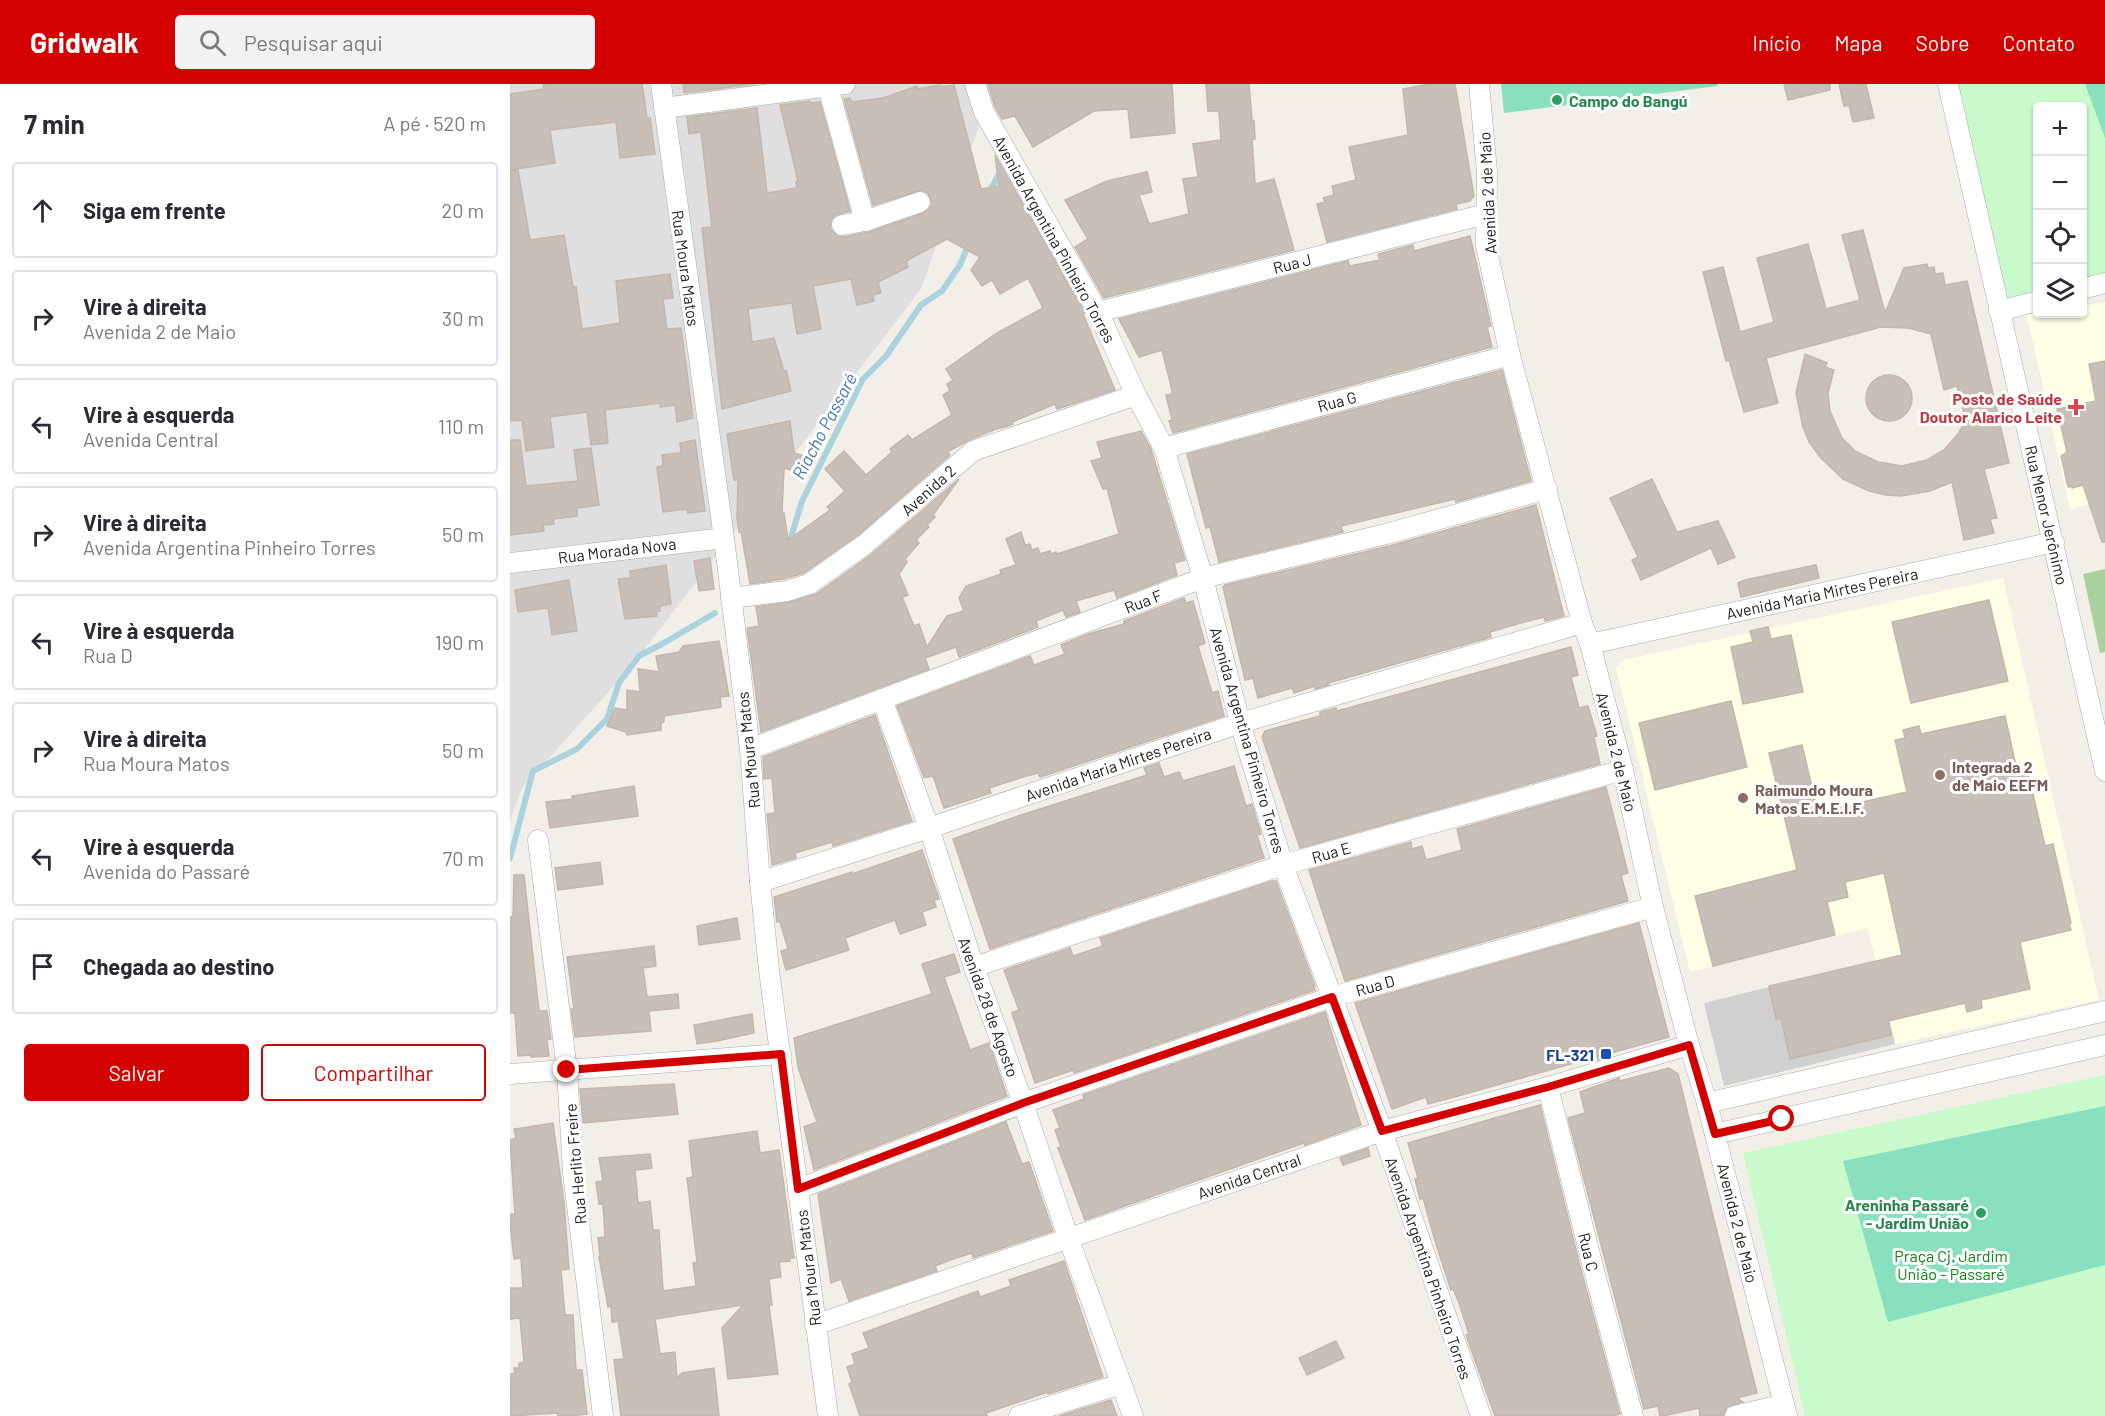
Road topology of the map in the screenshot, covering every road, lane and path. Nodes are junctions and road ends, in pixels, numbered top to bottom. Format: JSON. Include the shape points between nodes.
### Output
{"nodes":[{"id":1,"x":661,"y":84,"type":"edge"},
{"id":2,"x":975,"y":84,"type":"edge"},
{"id":3,"x":1479,"y":84,"type":"edge"},
{"id":4,"x":1948,"y":84,"type":"edge"},
{"id":5,"x":836,"y":86,"type":"edge"},
{"id":6,"x":664,"y":108,"type":"junction"},
{"id":7,"x":920,"y":202,"type":"dead end"},
{"id":8,"x":1486,"y":214,"type":"junction"},
{"id":9,"x":865,"y":220,"type":"junction"},
{"id":10,"x":842,"y":225,"type":"dead end"},
{"id":11,"x":2105,"y":283,"type":"edge"},
{"id":12,"x":2087,"y":288,"type":"edge"},
{"id":13,"x":2033,"y":302,"type":"edge"},
{"id":14,"x":1999,"y":311,"type":"junction"},
{"id":15,"x":1098,"y":312,"type":"junction"},
{"id":16,"x":1510,"y":355,"type":"junction"},
{"id":17,"x":1136,"y":395,"type":"junction"},
{"id":18,"x":1164,"y":448,"type":"junction"},
{"id":19,"x":1547,"y":489,"type":"junction"},
{"id":20,"x":724,"y":538,"type":"junction"},
{"id":21,"x":2054,"y":542,"type":"junction"},
{"id":22,"x":510,"y":563,"type":"edge"},
{"id":23,"x":1203,"y":578,"type":"junction"},
{"id":24,"x":731,"y":598,"type":"junction"},
{"id":25,"x":1582,"y":623,"type":"junction"},
{"id":26,"x":1590,"y":644,"type":"junction"},
{"id":27,"x":882,"y":699,"type":"junction"},
{"id":28,"x":1240,"y":723,"type":"junction"},
{"id":29,"x":750,"y":748,"type":"junction"},
{"id":30,"x":1623,"y":771,"type":"junction"},
{"id":31,"x":2105,"y":771,"type":"edge"},
{"id":32,"x":929,"y":828,"type":"junction"},
{"id":33,"x":538,"y":840,"type":"dead end"},
{"id":34,"x":1283,"y":866,"type":"junction"},
{"id":35,"x":760,"y":882,"type":"junction"},
{"id":36,"x":1653,"y":908,"type":"junction"},
{"id":37,"x":974,"y":967,"type":"junction"},
{"id":38,"x":1332,"y":997,"type":"junction"},
{"id":39,"x":2105,"y":1011,"type":"edge"},
{"id":40,"x":2075,"y":1018,"type":"junction"},
{"id":41,"x":1963,"y":1044,"type":"junction"},
{"id":42,"x":1689,"y":1045,"type":"junction"},
{"id":43,"x":2105,"y":1045,"type":"edge"},
{"id":44,"x":2082,"y":1051,"type":"junction"},
{"id":45,"x":781,"y":1054,"type":"junction"},
{"id":46,"x":1881,"y":1063,"type":"junction"},
{"id":47,"x":567,"y":1070,"type":"junction"},
{"id":48,"x":510,"y":1074,"type":"edge"},
{"id":49,"x":1970,"y":1077,"type":"junction"},
{"id":50,"x":1548,"y":1087,"type":"junction"},
{"id":51,"x":1776,"y":1087,"type":"junction"},
{"id":52,"x":1887,"y":1095,"type":"junction"},
{"id":53,"x":1023,"y":1103,"type":"junction"},
{"id":54,"x":1707,"y":1103,"type":"junction"},
{"id":55,"x":1782,"y":1119,"type":"junction"},
{"id":56,"x":1382,"y":1131,"type":"junction"},
{"id":57,"x":1715,"y":1134,"type":"junction"},
{"id":58,"x":798,"y":1189,"type":"junction"},
{"id":59,"x":1068,"y":1237,"type":"junction"},
{"id":60,"x":815,"y":1325,"type":"junction"},
{"id":61,"x":1121,"y":1384,"type":"junction"},
{"id":62,"x":1785,"y":1410,"type":"edge"},
{"id":63,"x":603,"y":1416,"type":"edge"},
{"id":64,"x":828,"y":1416,"type":"edge"},
{"id":65,"x":1019,"y":1416,"type":"edge"},
{"id":66,"x":1133,"y":1416,"type":"edge"},
{"id":67,"x":1481,"y":1416,"type":"edge"},
{"id":68,"x":1634,"y":1416,"type":"edge"},
{"id":69,"x":1735,"y":1416,"type":"edge"}],
"edges":[{"from":1,"to":6,"type":"street","name":"Rua Moura Matos"},
{"from":2,"to":15,"type":"street","name":"Avenida Argentina Pinheiro Torres","via":[[984,112]]},
{"from":3,"to":8,"type":"street","name":"Avenida 2 de Maio","via":[[1487,172]]},
{"from":4,"to":14,"type":"street","name":"Rua Menor Jerônimo"},
{"from":5,"to":6,"type":"street"},
{"from":5,"to":9,"type":"street"},
{"from":6,"to":20,"type":"street","name":"Rua Moura Matos"},
{"from":7,"to":9,"type":"street"},
{"from":8,"to":15,"type":"street","name":"Rua J"},
{"from":8,"to":16,"type":"street","name":"Avenida 2 de Maio","via":[[1486,246]]},
{"from":9,"to":10,"type":"street"},
{"from":11,"to":12,"type":"street"},
{"from":13,"to":14,"type":"street"},
{"from":14,"to":21,"type":"street","name":"Rua Menor Jerônimo"},
{"from":15,"to":17,"type":"street","name":"Avenida Argentina Pinheiro Torres"},
{"from":16,"to":18,"type":"street","name":"Rua G"},
{"from":16,"to":19,"type":"street","name":"Avenida 2 de Maio"},
{"from":17,"to":18,"type":"street","name":"Avenida Argentina Pinheiro Torres"},
{"from":17,"to":24,"type":"street","name":"Avenida 2","via":[[973,451],[864,545],[809,584],[787,591]]},
{"from":18,"to":23,"type":"street","name":"Avenida Argentina Pinheiro Torres"},
{"from":19,"to":23,"type":"street","name":"Rua F","via":[[1386,534]]},
{"from":19,"to":25,"type":"street","name":"Avenida 2 de Maio"},
{"from":20,"to":22,"type":"street","name":"Rua Morada Nova"},
{"from":20,"to":24,"type":"street","name":"Rua Moura Matos"},
{"from":21,"to":26,"type":"street","name":"Avenida Maria Mirtes Pereira"},
{"from":21,"to":31,"type":"street","name":"Rua Menor Jerônimo"},
{"from":23,"to":27,"type":"street","name":"Rua F"},
{"from":23,"to":28,"type":"street","name":"Avenida Argentina Pinheiro Torres"},
{"from":24,"to":29,"type":"street","name":"Rua Moura Matos"},
{"from":25,"to":26,"type":"street","name":"Avenida 2 de Maio"},
{"from":25,"to":28,"type":"street","name":"Avenida Maria Mirtes Pereira"},
{"from":26,"to":30,"type":"street","name":"Avenida 2 de Maio"},
{"from":27,"to":29,"type":"street","name":"Rua F"},
{"from":27,"to":32,"type":"street","name":"Avenida 28 de Agosto"},
{"from":28,"to":32,"type":"street","name":"Avenida Maria Mirtes Pereira"},
{"from":28,"to":34,"type":"street","name":"Avenida Argentina Pinheiro Torres"},
{"from":29,"to":35,"type":"street","name":"Rua Moura Matos"},
{"from":30,"to":34,"type":"street","name":"Rua E"},
{"from":30,"to":36,"type":"street","name":"Avenida 2 de Maio"},
{"from":32,"to":35,"type":"street","name":"Avenida Maria Mirtes Pereira"},
{"from":32,"to":37,"type":"street","name":"Avenida 28 de Agosto"},
{"from":33,"to":47,"type":"street","name":"Rua Herlito Freire"},
{"from":34,"to":37,"type":"street","name":"Rua E"},
{"from":34,"to":38,"type":"street","name":"Avenida Argentina Pinheiro Torres"},
{"from":35,"to":45,"type":"street","name":"Rua Moura Matos"},
{"from":36,"to":38,"type":"street","name":"Rua D"},
{"from":36,"to":42,"type":"street","name":"Avenida 2 de Maio"},
{"from":37,"to":53,"type":"street","name":"Avenida 28 de Agosto"},
{"from":38,"to":53,"type":"street","name":"Rua D"},
{"from":38,"to":56,"type":"street","name":"Avenida Argentina Pinheiro Torres"},
{"from":39,"to":40,"type":"street"},
{"from":40,"to":41,"type":"street"},
{"from":40,"to":44,"type":"street"},
{"from":41,"to":46,"type":"street"},
{"from":41,"to":49,"type":"street"},
{"from":42,"to":50,"type":"street","name":"Avenida Central"},
{"from":42,"to":54,"type":"street","name":"Avenida 2 de Maio"},
{"from":43,"to":44,"type":"street"},
{"from":44,"to":49,"type":"street"},
{"from":45,"to":47,"type":"street"},
{"from":45,"to":58,"type":"street","name":"Rua Moura Matos"},
{"from":46,"to":51,"type":"street"},
{"from":46,"to":52,"type":"street"},
{"from":47,"to":48,"type":"street"},
{"from":47,"to":63,"type":"street","name":"Rua Herlito Freire","via":[[573,1173]]},
{"from":49,"to":52,"type":"street"},
{"from":50,"to":56,"type":"street","name":"Avenida Central"},
{"from":50,"to":68,"type":"street","name":"Rua C"},
{"from":51,"to":54,"type":"street"},
{"from":51,"to":55,"type":"street"},
{"from":52,"to":55,"type":"street"},
{"from":53,"to":58,"type":"street","name":"Rua D"},
{"from":53,"to":59,"type":"street","name":"Avenida 28 de Agosto"},
{"from":54,"to":57,"type":"street","name":"Avenida 2 de Maio"},
{"from":55,"to":57,"type":"street"},
{"from":56,"to":59,"type":"street","name":"Avenida Central"},
{"from":56,"to":67,"type":"street","name":"Avenida Argentina Pinheiro Torres"},
{"from":57,"to":62,"type":"street","name":"Avenida 2 de Maio"},
{"from":58,"to":60,"type":"street","name":"Rua Moura Matos"},
{"from":59,"to":60,"type":"street","name":"Avenida Central"},
{"from":59,"to":61,"type":"street","name":"Avenida 28 de Agosto"},
{"from":60,"to":64,"type":"street","name":"Rua Moura Matos"},
{"from":61,"to":65,"type":"street"},
{"from":61,"to":66,"type":"street","name":"Avenida 28 de Agosto"},
{"from":62,"to":69,"type":"street"}]}
